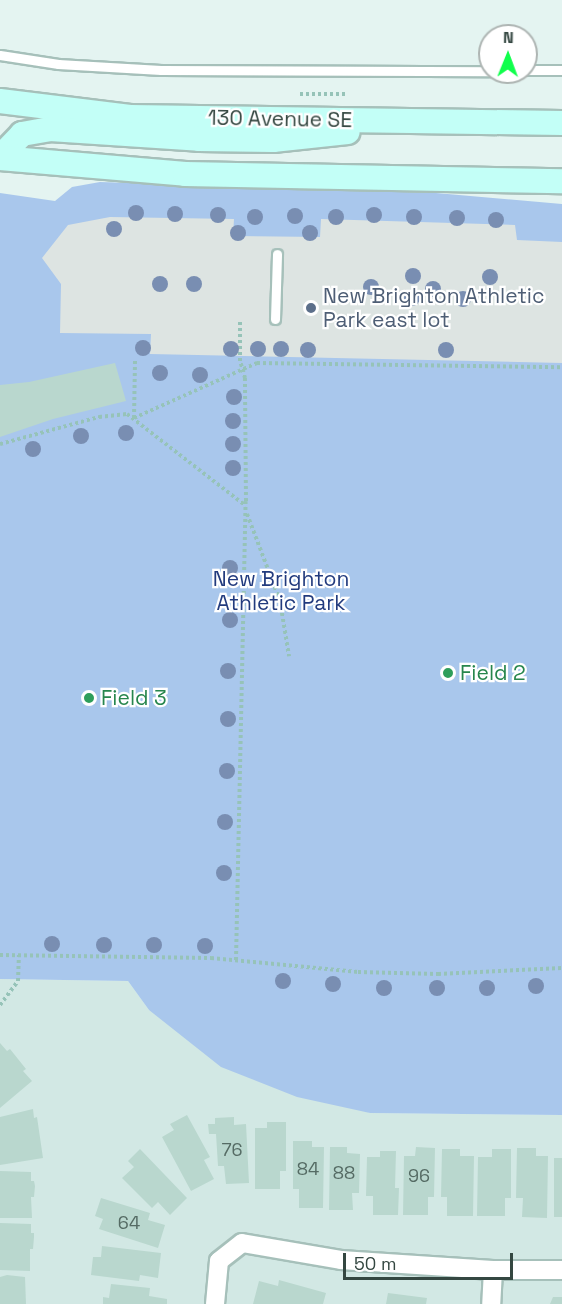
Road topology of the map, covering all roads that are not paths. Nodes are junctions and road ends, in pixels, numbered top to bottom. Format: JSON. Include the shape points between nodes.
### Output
{"nodes":[{"id":1,"x":0,"y":55,"type":"edge"},
{"id":2,"x":538,"y":70,"type":"edge"},
{"id":3,"x":562,"y":70,"type":"edge"},
{"id":4,"x":478,"y":71,"type":"edge"},
{"id":5,"x":0,"y":100,"type":"edge"},
{"id":6,"x":400,"y":121,"type":"junction"},
{"id":7,"x":562,"y":123,"type":"edge"},
{"id":8,"x":0,"y":157,"type":"edge"},
{"id":9,"x":562,"y":181,"type":"edge"},
{"id":10,"x":277,"y":254,"type":"dead end"},
{"id":11,"x":275,"y":319,"type":"dead end"},
{"id":12,"x":493,"y":1270,"type":"junction"},
{"id":13,"x":562,"y":1270,"type":"edge"},
{"id":14,"x":215,"y":1304,"type":"edge"},
{"id":15,"x":491,"y":1304,"type":"edge"}],
"edges":[{"from":1,"to":4,"type":"lane","via":[[58,64],[161,70]]},
{"from":2,"to":3,"type":"lane"},
{"from":5,"to":6,"type":"main road","name":"130 Avenue SE","via":[[129,117]]},
{"from":6,"to":7,"type":"main road","name":"130 Avenue SE"},
{"from":6,"to":8,"type":"main road","via":[[332,135],[273,140],[50,129],[22,134]]},
{"from":8,"to":9,"type":"main road","via":[[185,174]]},
{"from":10,"to":11,"type":"lane"},
{"from":12,"to":13,"type":"street"},
{"from":12,"to":14,"type":"street","via":[[341,1260],[242,1243],[219,1261]]},
{"from":12,"to":15,"type":"street"}]}
